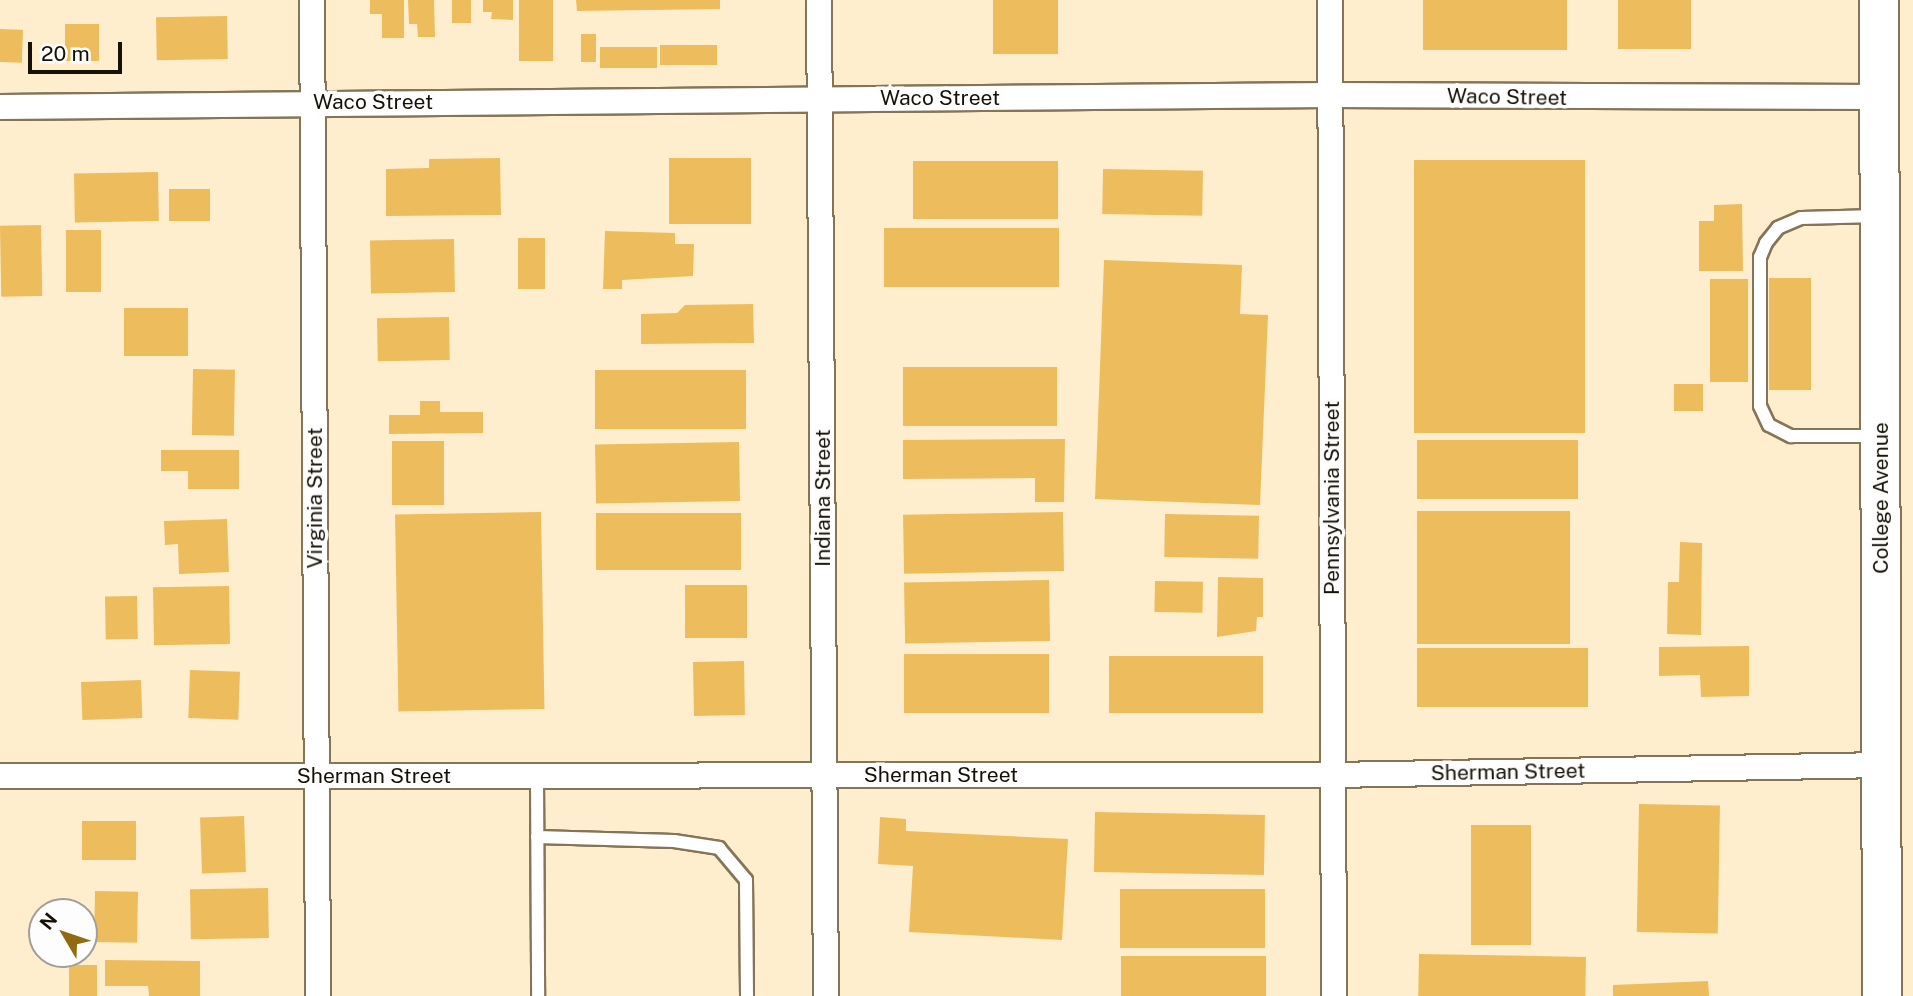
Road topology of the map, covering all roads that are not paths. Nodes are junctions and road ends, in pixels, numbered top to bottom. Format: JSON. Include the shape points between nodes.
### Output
{"nodes":[{"id":1,"x":312,"y":0,"type":"edge"},
{"id":2,"x":819,"y":0,"type":"edge"},
{"id":3,"x":1330,"y":0,"type":"edge"},
{"id":4,"x":1879,"y":0,"type":"edge"},
{"id":5,"x":1330,"y":95,"type":"junction"},
{"id":6,"x":1880,"y":97,"type":"junction"},
{"id":7,"x":820,"y":98,"type":"junction"},
{"id":8,"x":313,"y":102,"type":"junction"},
{"id":9,"x":0,"y":107,"type":"edge"},
{"id":10,"x":1880,"y":216,"type":"junction"},
{"id":11,"x":1881,"y":436,"type":"junction"},
{"id":12,"x":1883,"y":765,"type":"junction"},
{"id":13,"x":825,"y":775,"type":"junction"},
{"id":14,"x":1333,"y":775,"type":"junction"},
{"id":15,"x":0,"y":776,"type":"edge"},
{"id":16,"x":317,"y":776,"type":"junction"},
{"id":17,"x":537,"y":776,"type":"junction"},
{"id":18,"x":537,"y":837,"type":"junction"},
{"id":19,"x":318,"y":996,"type":"edge"},
{"id":20,"x":538,"y":996,"type":"edge"},
{"id":21,"x":747,"y":996,"type":"edge"},
{"id":22,"x":827,"y":996,"type":"edge"},
{"id":23,"x":1334,"y":996,"type":"edge"},
{"id":24,"x":1882,"y":996,"type":"edge"}],
"edges":[{"from":1,"to":8,"type":"street","name":"Virginia Street"},
{"from":2,"to":7,"type":"street","name":"Indiana Street"},
{"from":3,"to":5,"type":"street","name":"Pennsylvania Street"},
{"from":4,"to":6,"type":"main road","name":"College Avenue"},
{"from":5,"to":6,"type":"street","name":"Waco Street"},
{"from":5,"to":7,"type":"street","name":"Waco Street"},
{"from":5,"to":14,"type":"street","name":"Pennsylvania Street"},
{"from":6,"to":10,"type":"main road","name":"College Avenue"},
{"from":7,"to":8,"type":"street","name":"Waco Street"},
{"from":7,"to":13,"type":"street","name":"Indiana Street"},
{"from":8,"to":9,"type":"street","name":"Waco Street"},
{"from":8,"to":16,"type":"street","name":"Virginia Street"},
{"from":10,"to":11,"type":"main road","name":"College Avenue"},
{"from":10,"to":11,"type":"lane","via":[[1801,218],[1778,228],[1766,243],[1760,257],[1760,406],[1769,425],[1791,436]]},
{"from":11,"to":12,"type":"main road","name":"College Avenue"},
{"from":12,"to":14,"type":"street","name":"Sherman Street"},
{"from":12,"to":24,"type":"main road","name":"College Avenue"},
{"from":13,"to":14,"type":"street","name":"Sherman Street"},
{"from":13,"to":17,"type":"street","name":"Sherman Street"},
{"from":13,"to":22,"type":"street","name":"Indiana Street"},
{"from":14,"to":23,"type":"street","name":"Pennsylvania Street"},
{"from":15,"to":16,"type":"street","name":"Sherman Street"},
{"from":16,"to":17,"type":"street","name":"Sherman Street"},
{"from":16,"to":19,"type":"street","name":"Virginia Street"},
{"from":17,"to":18,"type":"lane"},
{"from":18,"to":20,"type":"lane"},
{"from":18,"to":21,"type":"lane","via":[[674,841],[719,848],[746,880]]}]}
